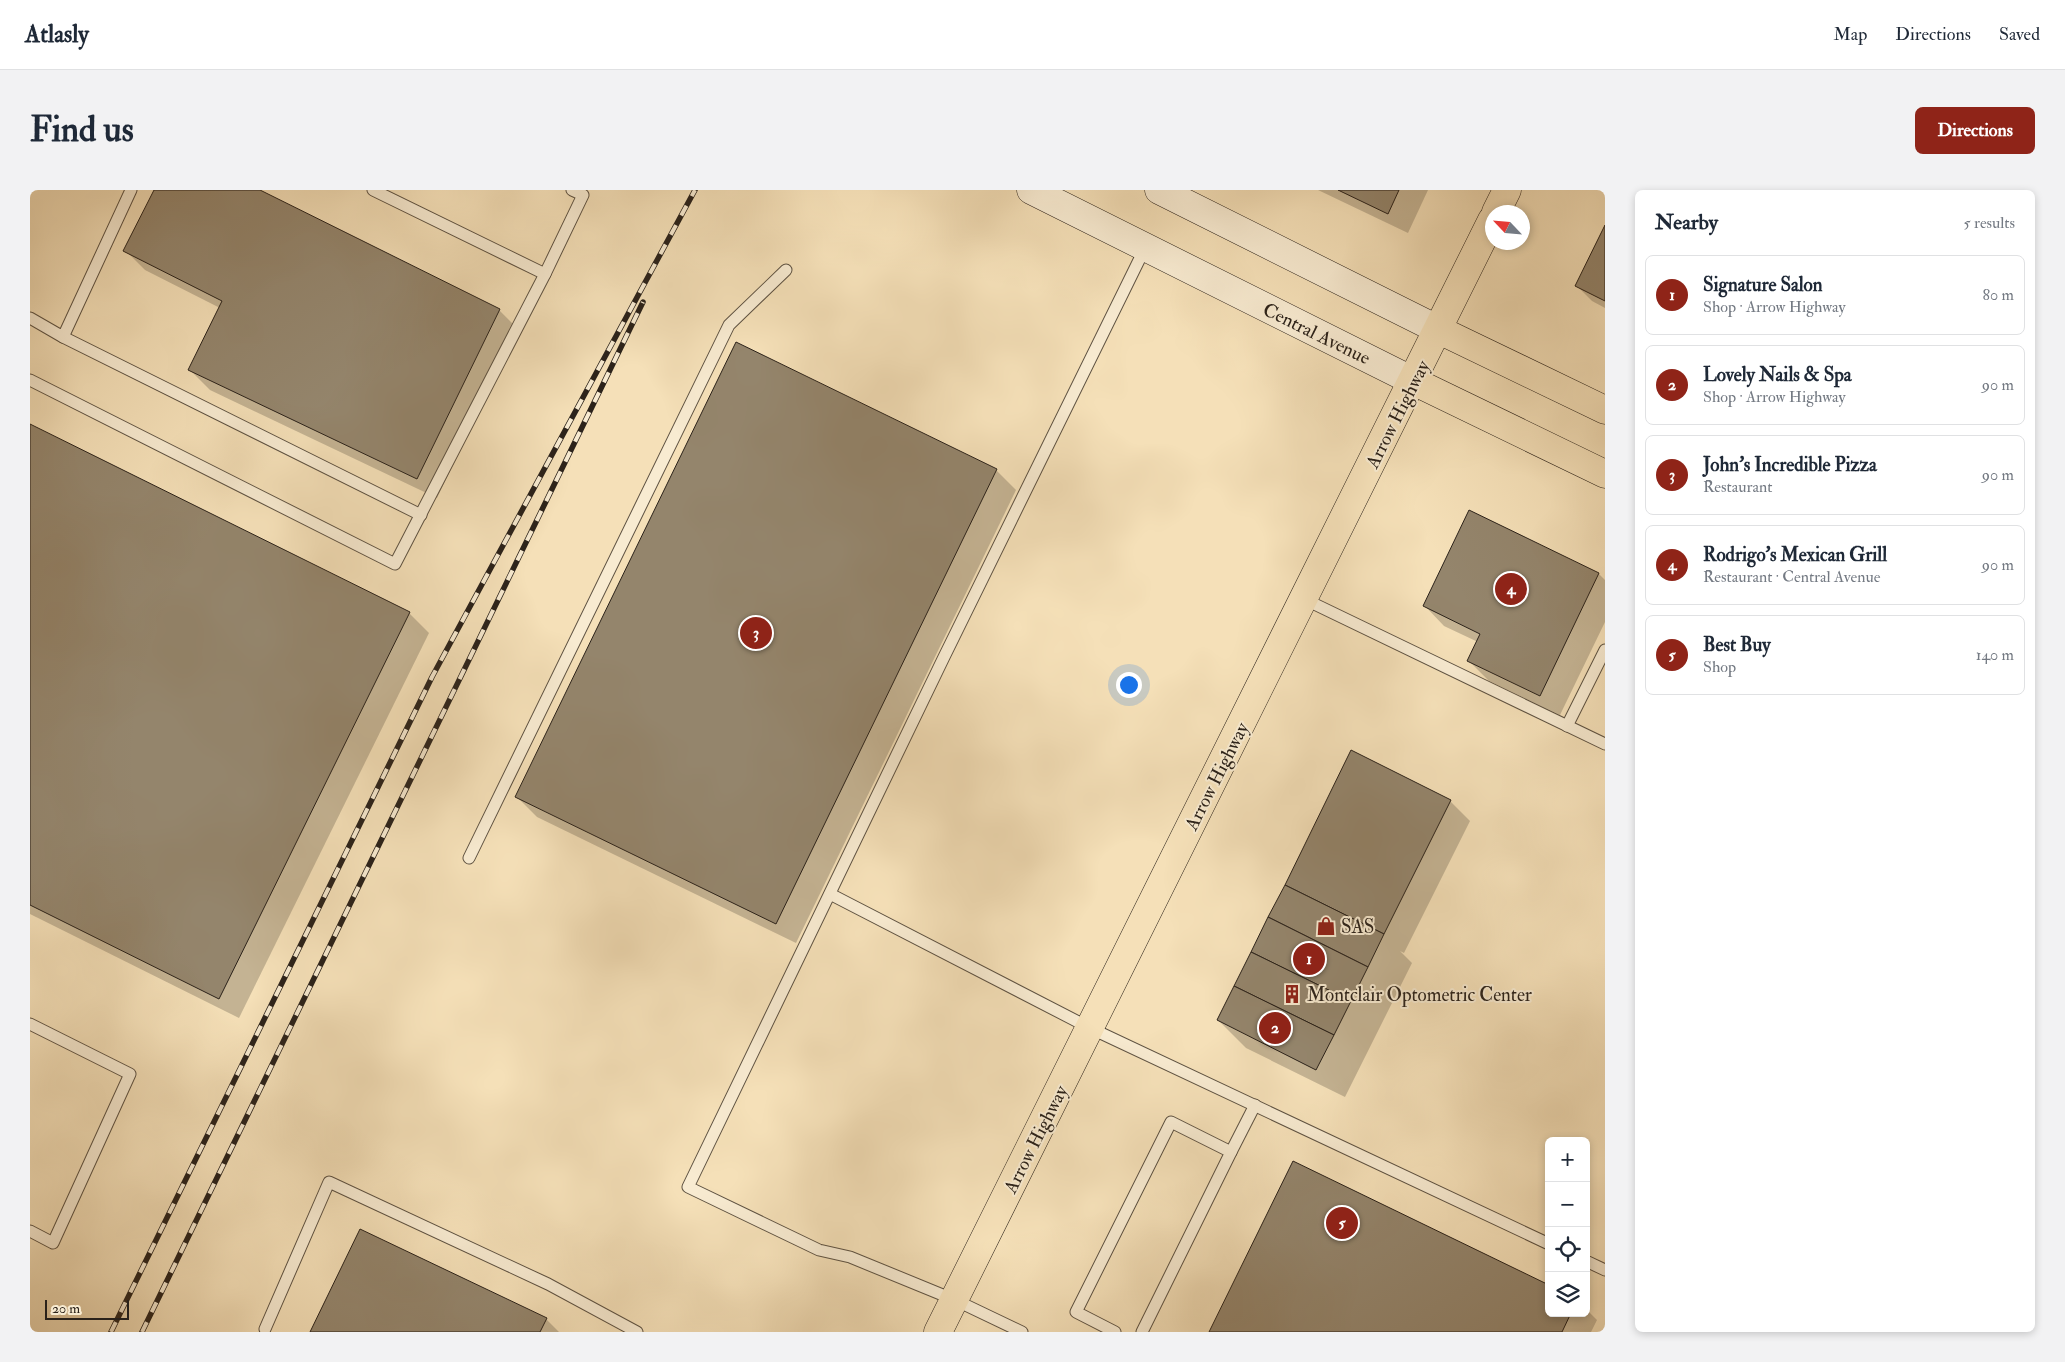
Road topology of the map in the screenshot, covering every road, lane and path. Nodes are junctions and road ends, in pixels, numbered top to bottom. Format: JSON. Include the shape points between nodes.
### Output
{"nodes":[{"id":1,"x":131,"y":190,"type":"edge"},
{"id":2,"x":373,"y":190,"type":"edge"},
{"id":3,"x":572,"y":190,"type":"edge"},
{"id":4,"x":1031,"y":190,"type":"edge"},
{"id":5,"x":1159,"y":190,"type":"edge"},
{"id":6,"x":1508,"y":190,"type":"edge"},
{"id":7,"x":585,"y":193,"type":"edge"},
{"id":8,"x":1500,"y":205,"type":"edge"},
{"id":9,"x":1485,"y":234,"type":"edge"},
{"id":10,"x":1145,"y":248,"type":"junction"},
{"id":11,"x":786,"y":270,"type":"dead end"},
{"id":12,"x":545,"y":274,"type":"junction"},
{"id":13,"x":30,"y":318,"type":"edge"},
{"id":14,"x":1438,"y":330,"type":"junction"},
{"id":15,"x":63,"y":337,"type":"junction"},
{"id":16,"x":30,"y":380,"type":"edge"},
{"id":17,"x":1413,"y":381,"type":"junction"},
{"id":18,"x":1605,"y":410,"type":"edge"},
{"id":19,"x":1605,"y":474,"type":"edge"},
{"id":20,"x":421,"y":515,"type":"junction"},
{"id":21,"x":1304,"y":599,"type":"junction"},
{"id":22,"x":1605,"y":650,"type":"edge"},
{"id":23,"x":1567,"y":726,"type":"junction"},
{"id":24,"x":1605,"y":744,"type":"edge"},
{"id":25,"x":469,"y":858,"type":"dead end"},
{"id":26,"x":830,"y":894,"type":"junction"},
{"id":27,"x":30,"y":1024,"type":"edge"},
{"id":28,"x":1090,"y":1028,"type":"junction"},
{"id":29,"x":1255,"y":1105,"type":"junction"},
{"id":30,"x":1231,"y":1152,"type":"junction"},
{"id":31,"x":30,"y":1231,"type":"edge"},
{"id":32,"x":1545,"y":1242,"type":"edge"},
{"id":33,"x":1590,"y":1264,"type":"edge"},
{"id":34,"x":1605,"y":1270,"type":"edge"},
{"id":35,"x":955,"y":1300,"type":"junction"},
{"id":36,"x":265,"y":1329,"type":"dead end"},
{"id":37,"x":637,"y":1332,"type":"edge"},
{"id":38,"x":938,"y":1332,"type":"edge"},
{"id":39,"x":1022,"y":1332,"type":"edge"},
{"id":40,"x":1115,"y":1332,"type":"edge"},
{"id":41,"x":1142,"y":1332,"type":"edge"}],
"edges":[{"from":1,"to":15,"type":"lane"},
{"from":2,"to":12,"type":"lane"},
{"from":3,"to":7,"type":"lane"},
{"from":4,"to":10,"type":"main road","name":"Central Avenue"},
{"from":5,"to":14,"type":"main road"},
{"from":6,"to":8,"type":"main road"},
{"from":7,"to":12,"type":"lane"},
{"from":9,"to":14,"type":"main road","name":"Arrow Highway"},
{"from":10,"to":17,"type":"main road","name":"Central Avenue"},
{"from":10,"to":26,"type":"lane"},
{"from":11,"to":25,"type":"lane","via":[[730,325]]},
{"from":12,"to":20,"type":"lane"},
{"from":13,"to":15,"type":"lane"},
{"from":14,"to":17,"type":"main road","name":"Arrow Highway"},
{"from":14,"to":18,"type":"main road"},
{"from":15,"to":20,"type":"lane"},
{"from":16,"to":20,"type":"lane","via":[[395,564]]},
{"from":17,"to":19,"type":"main road","name":"Central Avenue"},
{"from":17,"to":21,"type":"main road","name":"Arrow Highway"},
{"from":21,"to":23,"type":"lane"},
{"from":21,"to":28,"type":"main road","name":"Arrow Highway"},
{"from":22,"to":23,"type":"lane"},
{"from":23,"to":24,"type":"lane"},
{"from":26,"to":28,"type":"lane"},
{"from":26,"to":35,"type":"lane","via":[[688,1187],[819,1250],[850,1256]]},
{"from":27,"to":31,"type":"lane","via":[[130,1074],[53,1243]]},
{"from":28,"to":29,"type":"lane"},
{"from":28,"to":35,"type":"main road","name":"Arrow Highway"},
{"from":29,"to":30,"type":"lane"},
{"from":29,"to":32,"type":"lane"},
{"from":30,"to":40,"type":"lane","via":[[1171,1122],[1076,1312]]},
{"from":30,"to":41,"type":"lane"},
{"from":33,"to":34,"type":"lane"},
{"from":35,"to":38,"type":"main road","name":"Arrow Highway"},
{"from":35,"to":39,"type":"lane"},
{"from":36,"to":37,"type":"lane","via":[[329,1182],[548,1284]]}]}
